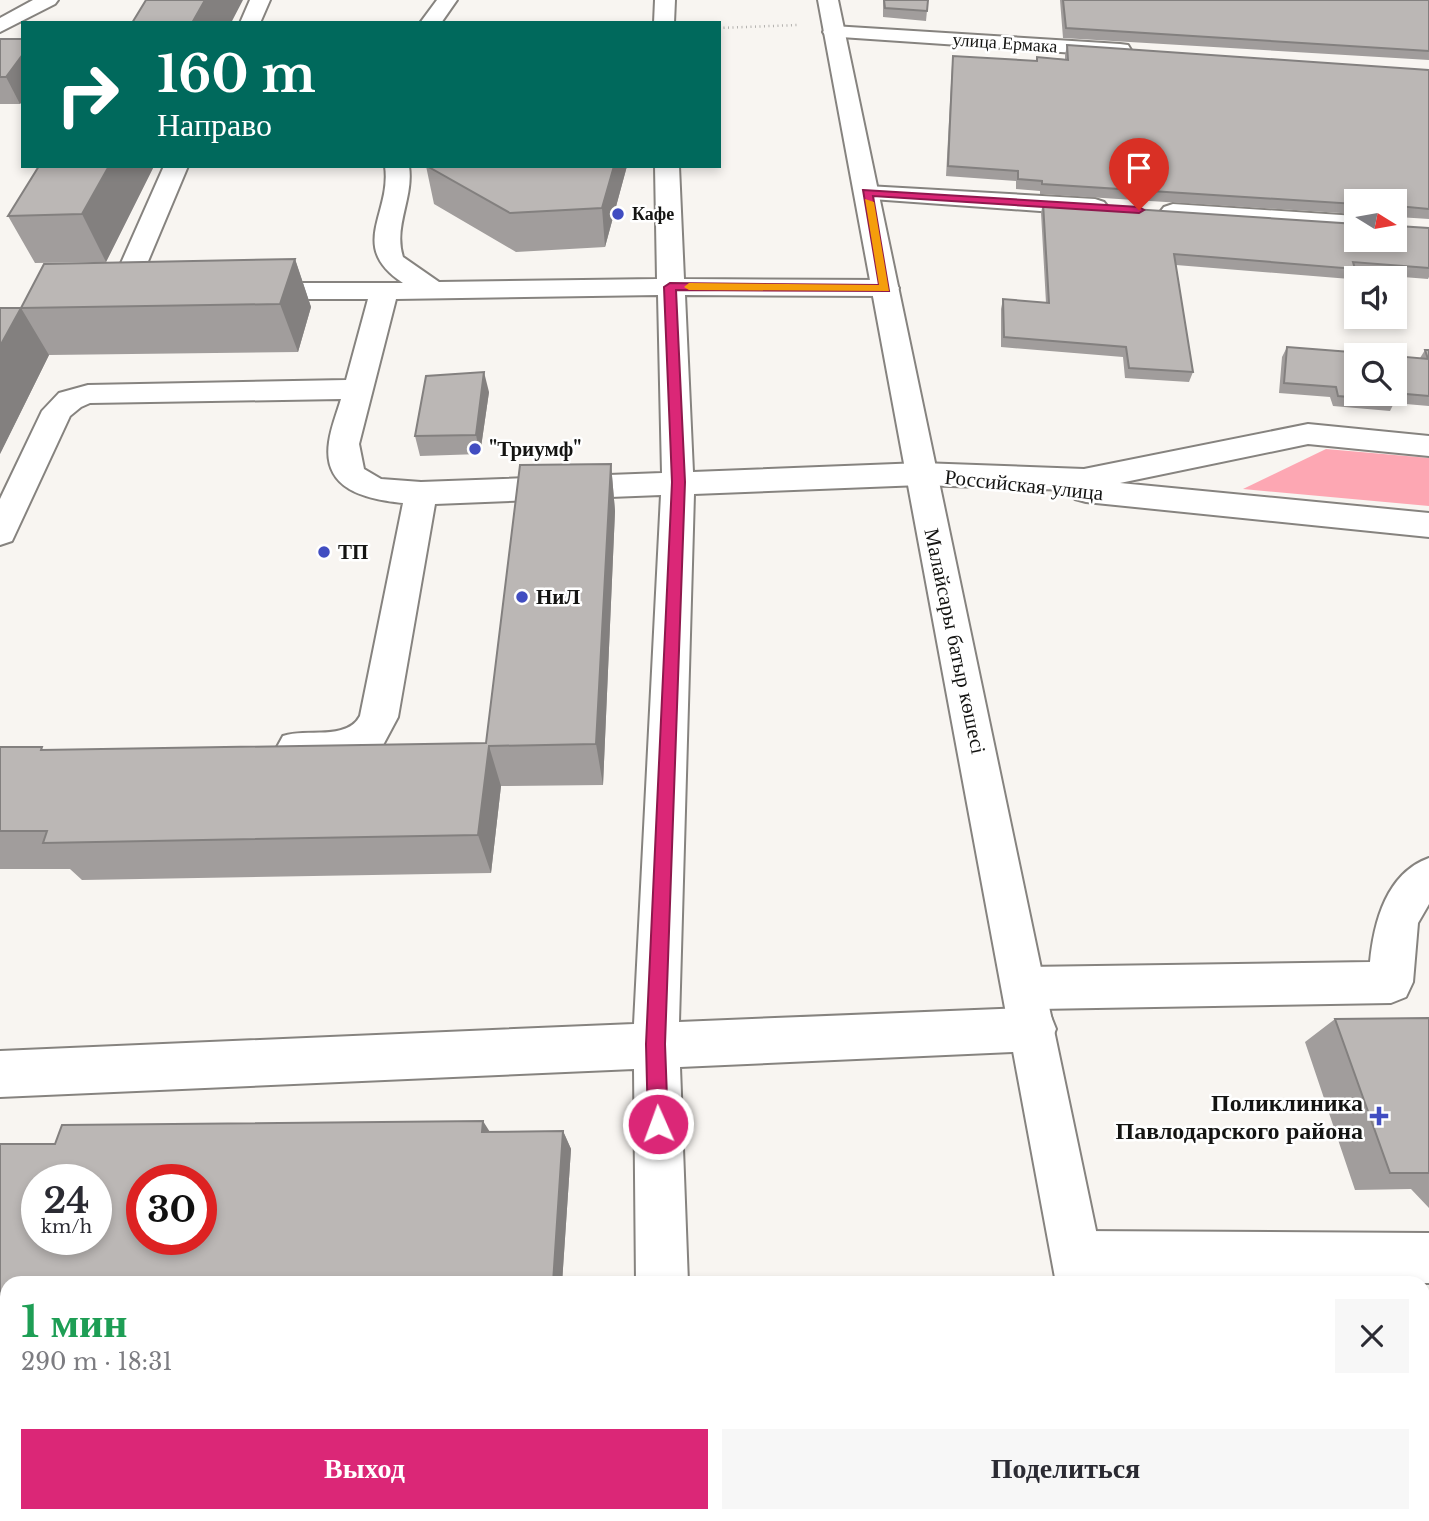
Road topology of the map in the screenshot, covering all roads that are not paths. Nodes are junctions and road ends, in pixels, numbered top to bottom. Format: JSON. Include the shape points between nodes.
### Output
{"nodes":[{"id":1,"x":48,"y":0,"type":"edge"},
{"id":2,"x":260,"y":0,"type":"edge"},
{"id":3,"x":447,"y":0,"type":"edge"},
{"id":4,"x":665,"y":0,"type":"edge"},
{"id":5,"x":831,"y":18,"type":"edge"},
{"id":6,"x":251,"y":21,"type":"edge"},
{"id":7,"x":431,"y":21,"type":"edge"},
{"id":8,"x":664,"y":21,"type":"edge"},
{"id":9,"x":0,"y":26,"type":"edge"},
{"id":10,"x":1138,"y":52,"type":"edge"},
{"id":11,"x":175,"y":168,"type":"edge"},
{"id":12,"x":398,"y":168,"type":"edge"},
{"id":13,"x":667,"y":168,"type":"edge"},
{"id":14,"x":867,"y":193,"type":"junction"},
{"id":15,"x":1125,"y":209,"type":"edge"},
{"id":16,"x":1152,"y":211,"type":"edge"},
{"id":17,"x":1344,"y":223,"type":"edge"},
{"id":18,"x":670,"y":287,"type":"junction"},
{"id":19,"x":886,"y":288,"type":"junction"},
{"id":20,"x":433,"y":290,"type":"junction"},
{"id":21,"x":190,"y":291,"type":"edge"},
{"id":22,"x":231,"y":291,"type":"edge"},
{"id":23,"x":384,"y":291,"type":"junction"},
{"id":24,"x":358,"y":388,"type":"junction"},
{"id":25,"x":1429,"y":446,"type":"edge"},
{"id":26,"x":921,"y":474,"type":"junction"},
{"id":27,"x":678,"y":482,"type":"junction"},
{"id":28,"x":421,"y":493,"type":"junction"},
{"id":29,"x":1429,"y":525,"type":"edge"},
{"id":30,"x":0,"y":533,"type":"edge"},
{"id":31,"x":263,"y":748,"type":"edge"},
{"id":32,"x":1429,"y":876,"type":"edge"},
{"id":33,"x":1030,"y":1009,"type":"junction"},
{"id":34,"x":656,"y":1044,"type":"junction"},
{"id":35,"x":0,"y":1074,"type":"edge"},
{"id":36,"x":1429,"y":1258,"type":"edge"},
{"id":37,"x":1080,"y":1270,"type":"edge"},
{"id":38,"x":662,"y":1276,"type":"edge"}],
"edges":[{"from":1,"to":9,"type":"street"},
{"from":2,"to":6,"type":"street"},
{"from":3,"to":7,"type":"street"},
{"from":4,"to":8,"type":"street"},
{"from":5,"to":10,"type":"street","name":"улица Ермака"},
{"from":5,"to":14,"type":"street","name":"Малайсары батыр көшесі"},
{"from":11,"to":21,"type":"street","via":[[127,279],[148,291]]},
{"from":12,"to":20,"type":"street","via":[[401,178],[387,238],[390,257]]},
{"from":13,"to":18,"type":"street"},
{"from":14,"to":15,"type":"street"},
{"from":14,"to":19,"type":"street","name":"Малайсары батыр көшесі"},
{"from":16,"to":17,"type":"street"},
{"from":18,"to":19,"type":"street"},
{"from":18,"to":20,"type":"street"},
{"from":18,"to":27,"type":"street"},
{"from":19,"to":26,"type":"street","name":"Малайсары батыр көшесі"},
{"from":20,"to":23,"type":"street"},
{"from":22,"to":23,"type":"street"},
{"from":23,"to":24,"type":"street"},
{"from":24,"to":28,"type":"street","via":[[344,444],[349,474],[374,489]]},
{"from":24,"to":30,"type":"street","via":[[88,394],[70,400],[57,411]]},
{"from":25,"to":26,"type":"street","name":"Российская улица","via":[[1308,434],[1084,480]]},
{"from":26,"to":27,"type":"street"},
{"from":26,"to":29,"type":"street","name":"Российская улица"},
{"from":26,"to":33,"type":"street","name":"Малайсары батыр көшесі"},
{"from":27,"to":28,"type":"street"},
{"from":27,"to":34,"type":"street"},
{"from":28,"to":31,"type":"street","via":[[379,717],[369,736],[345,746]]},
{"from":32,"to":33,"type":"street","via":[[1398,912],[1391,982]]},
{"from":33,"to":34,"type":"street"},
{"from":33,"to":37,"type":"street","name":"Малайсары батыр көшесі"},
{"from":34,"to":35,"type":"street"},
{"from":34,"to":38,"type":"street"},
{"from":36,"to":37,"type":"street"}]}
